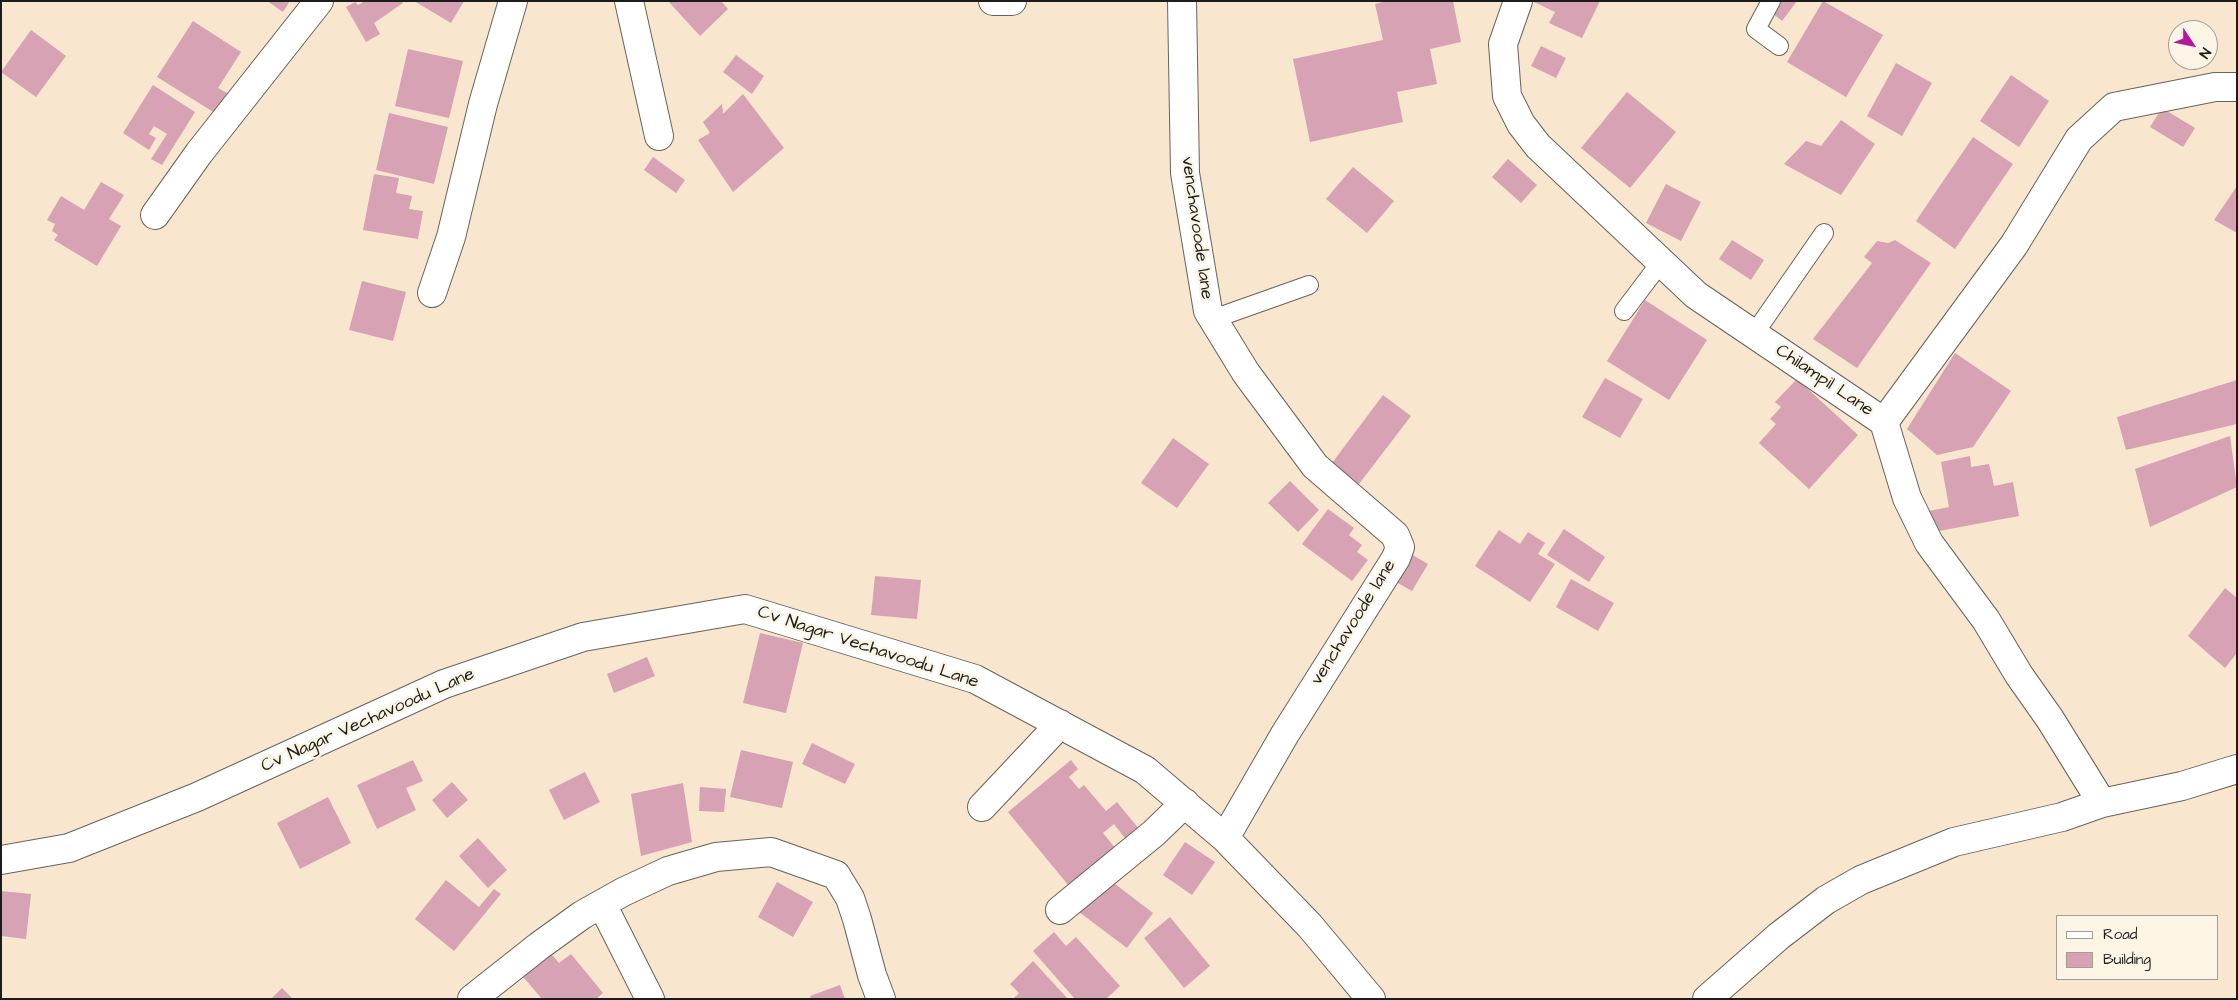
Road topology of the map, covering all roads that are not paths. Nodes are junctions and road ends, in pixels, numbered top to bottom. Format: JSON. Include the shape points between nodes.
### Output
{"nodes":[{"id":1,"x":318,"y":1,"type":"edge"},
{"id":2,"x":513,"y":1,"type":"edge"},
{"id":3,"x":630,"y":1,"type":"edge"},
{"id":4,"x":993,"y":1,"type":"edge"},
{"id":5,"x":1012,"y":1,"type":"edge"},
{"id":6,"x":1182,"y":1,"type":"edge"},
{"id":7,"x":1518,"y":1,"type":"edge"},
{"id":8,"x":1771,"y":1,"type":"edge"},
{"id":9,"x":1779,"y":46,"type":"dead end"},
{"id":10,"x":2237,"y":87,"type":"edge"},
{"id":11,"x":659,"y":136,"type":"dead end"},
{"id":12,"x":155,"y":215,"type":"dead end"},
{"id":13,"x":1824,"y":233,"type":"dead end"},
{"id":14,"x":1661,"y":262,"type":"junction"},
{"id":15,"x":1309,"y":285,"type":"dead end"},
{"id":16,"x":432,"y":293,"type":"dead end"},
{"id":17,"x":1624,"y":311,"type":"dead end"},
{"id":18,"x":1213,"y":319,"type":"junction"},
{"id":19,"x":1754,"y":334,"type":"junction"},
{"id":20,"x":1884,"y":422,"type":"junction"},
{"id":21,"x":1060,"y":724,"type":"junction"},
{"id":22,"x":2237,"y":768,"type":"edge"},
{"id":23,"x":2102,"y":803,"type":"junction"},
{"id":24,"x":1185,"y":804,"type":"junction"},
{"id":25,"x":982,"y":807,"type":"dead end"},
{"id":26,"x":1225,"y":838,"type":"junction"},
{"id":27,"x":1,"y":860,"type":"edge"},
{"id":28,"x":602,"y":904,"type":"junction"},
{"id":29,"x":1060,"y":910,"type":"dead end"},
{"id":30,"x":472,"y":999,"type":"edge"},
{"id":31,"x":650,"y":999,"type":"edge"},
{"id":32,"x":881,"y":999,"type":"edge"},
{"id":33,"x":1371,"y":999,"type":"edge"},
{"id":34,"x":1707,"y":999,"type":"edge"}],
"edges":[{"from":1,"to":12,"type":"street","via":[[199,153]]},
{"from":2,"to":16,"type":"street","via":[[483,104],[451,238]]},
{"from":3,"to":11,"type":"street"},
{"from":4,"to":5,"type":"street"},
{"from":6,"to":18,"type":"street","name":"venchavoode lane","via":[[1185,172],[1208,311]]},
{"from":7,"to":14,"type":"street","name":"Chilampil Lane","via":[[1503,44],[1507,96],[1521,124],[1538,146]]},
{"from":8,"to":9,"type":"lane","via":[[1756,29]]},
{"from":10,"to":20,"type":"street","name":"Chilampil Lane","via":[[2215,87],[2114,107],[2079,139],[2014,245]]},
{"from":13,"to":19,"type":"lane"},
{"from":14,"to":17,"type":"lane"},
{"from":14,"to":19,"type":"street","name":"Chilampil Lane","via":[[1696,295]]},
{"from":15,"to":18,"type":"lane"},
{"from":18,"to":26,"type":"street","name":"venchavoode lane","via":[[1246,373],[1315,466],[1395,534],[1400,547]]},
{"from":19,"to":20,"type":"street","name":"Chilampil Lane"},
{"from":20,"to":23,"type":"street","via":[[1907,498],[1929,543],[1986,620]]},
{"from":21,"to":24,"type":"street","name":"Cv Nagar Vechavoodu Lane","via":[[1145,770]]},
{"from":21,"to":25,"type":"street"},
{"from":21,"to":27,"type":"street","name":"Cv Nagar Vechavoodu Lane","via":[[975,679],[745,609],[583,637],[500,665],[444,684],[197,797],[69,848]]},
{"from":22,"to":23,"type":"street","via":[[2182,786]]},
{"from":23,"to":34,"type":"street","via":[[2062,817],[1954,842],[1861,880],[1826,900]]},
{"from":24,"to":26,"type":"street","name":"Cv Nagar Vechavoodu Lane"},
{"from":24,"to":29,"type":"street"},
{"from":26,"to":33,"type":"street","via":[[1310,926]]},
{"from":28,"to":30,"type":"street","via":[[539,946]]},
{"from":28,"to":31,"type":"street"},
{"from":28,"to":32,"type":"street","via":[[668,871],[716,857],[771,852],[799,861],[836,875],[850,898]]}]}
